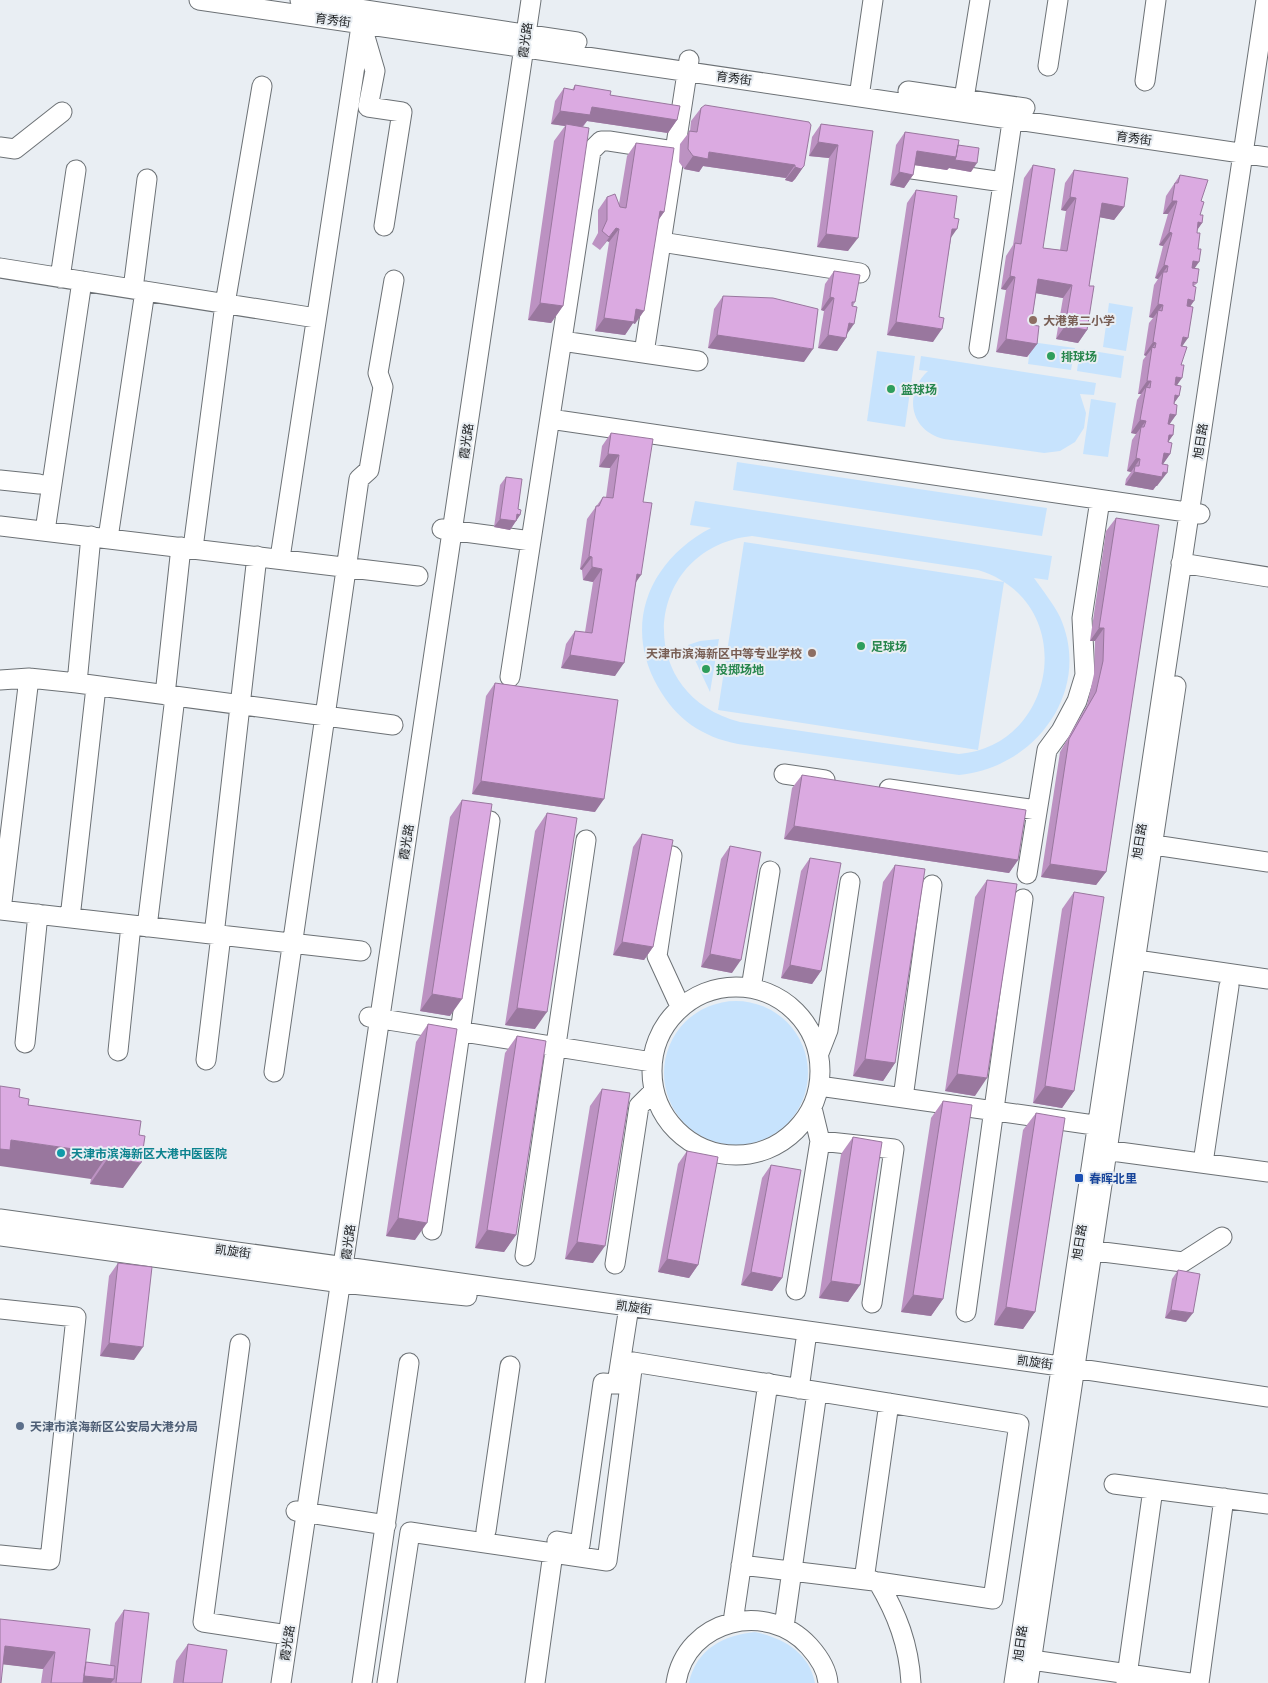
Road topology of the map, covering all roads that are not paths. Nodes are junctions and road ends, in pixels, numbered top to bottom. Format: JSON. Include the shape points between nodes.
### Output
{"nodes":[{"id":1,"x":199,"y":0,"type":"edge"},
{"id":2,"x":300,"y":0,"type":"edge"},
{"id":3,"x":520,"y":0,"type":"edge"},
{"id":4,"x":531,"y":0,"type":"edge"},
{"id":5,"x":873,"y":0,"type":"edge"},
{"id":6,"x":980,"y":0,"type":"edge"},
{"id":7,"x":1058,"y":0,"type":"edge"},
{"id":8,"x":1156,"y":0,"type":"edge"},
{"id":9,"x":1266,"y":0,"type":"edge"},
{"id":10,"x":363,"y":16,"type":"junction"},
{"id":11,"x":520,"y":40,"type":"junction"},
{"id":12,"x":688,"y":65,"type":"junction"},
{"id":13,"x":1048,"y":66,"type":"dead end"},
{"id":14,"x":1268,"y":72,"type":"edge"},
{"id":15,"x":1145,"y":81,"type":"dead end"},
{"id":16,"x":262,"y":86,"type":"dead end"},
{"id":17,"x":860,"y":90,"type":"junction"},
{"id":18,"x":963,"y":106,"type":"junction"},
{"id":19,"x":62,"y":112,"type":"dead end"},
{"id":20,"x":1014,"y":113,"type":"junction"},
{"id":21,"x":0,"y":147,"type":"edge"},
{"id":22,"x":1256,"y":150,"type":"edge"},
{"id":23,"x":674,"y":151,"type":"junction"},
{"id":24,"x":912,"y":168,"type":"edge"},
{"id":25,"x":76,"y":170,"type":"dead end"},
{"id":26,"x":147,"y":179,"type":"dead end"},
{"id":27,"x":1004,"y":182,"type":"junction"},
{"id":28,"x":384,"y":226,"type":"dead end"},
{"id":29,"x":661,"y":242,"type":"junction"},
{"id":30,"x":0,"y":268,"type":"edge"},
{"id":31,"x":860,"y":273,"type":"edge"},
{"id":32,"x":60,"y":278,"type":"junction"},
{"id":33,"x":394,"y":280,"type":"dead end"},
{"id":34,"x":82,"y":281,"type":"junction"},
{"id":35,"x":139,"y":290,"type":"junction"},
{"id":36,"x":226,"y":304,"type":"junction"},
{"id":37,"x":316,"y":318,"type":"junction"},
{"id":38,"x":562,"y":341,"type":"junction"},
{"id":39,"x":979,"y":348,"type":"dead end"},
{"id":40,"x":644,"y":353,"type":"junction"},
{"id":41,"x":698,"y":361,"type":"dead end"},
{"id":42,"x":550,"y":419,"type":"junction"},
{"id":43,"x":0,"y":480,"type":"edge"},
{"id":44,"x":39,"y":484,"type":"dead end"},
{"id":45,"x":1100,"y":500,"type":"junction"},
{"id":46,"x":1195,"y":514,"type":"junction"},
{"id":47,"x":0,"y":530,"type":"edge"},
{"id":48,"x":447,"y":530,"type":"junction"},
{"id":49,"x":45,"y":531,"type":"junction"},
{"id":50,"x":100,"y":537,"type":"junction"},
{"id":51,"x":531,"y":541,"type":"junction"},
{"id":52,"x":187,"y":548,"type":"junction"},
{"id":53,"x":257,"y":556,"type":"junction"},
{"id":54,"x":280,"y":558,"type":"junction"},
{"id":55,"x":1187,"y":564,"type":"junction"},
{"id":56,"x":347,"y":566,"type":"junction"},
{"id":57,"x":418,"y":576,"type":"dead end"},
{"id":58,"x":1268,"y":577,"type":"edge"},
{"id":59,"x":510,"y":677,"type":"dead end"},
{"id":60,"x":29,"y":678,"type":"junction"},
{"id":61,"x":0,"y":680,"type":"edge"},
{"id":62,"x":77,"y":683,"type":"junction"},
{"id":63,"x":96,"y":686,"type":"junction"},
{"id":64,"x":170,"y":696,"type":"junction"},
{"id":65,"x":239,"y":705,"type":"junction"},
{"id":66,"x":324,"y":716,"type":"junction"},
{"id":67,"x":393,"y":725,"type":"dead end"},
{"id":68,"x":784,"y":774,"type":"dead end"},
{"id":69,"x":842,"y":782,"type":"edge"},
{"id":70,"x":871,"y":786,"type":"edge"},
{"id":71,"x":1037,"y":810,"type":"junction"},
{"id":72,"x":490,"y":821,"type":"edge"},
{"id":73,"x":586,"y":840,"type":"dead end"},
{"id":74,"x":1146,"y":844,"type":"junction"},
{"id":75,"x":672,"y":856,"type":"edge"},
{"id":76,"x":1268,"y":862,"type":"edge"},
{"id":77,"x":770,"y":871,"type":"dead end"},
{"id":78,"x":1027,"y":874,"type":"dead end"},
{"id":79,"x":850,"y":882,"type":"dead end"},
{"id":80,"x":932,"y":885,"type":"dead end"},
{"id":81,"x":1023,"y":899,"type":"dead end"},
{"id":82,"x":0,"y":910,"type":"edge"},
{"id":83,"x":38,"y":914,"type":"junction"},
{"id":84,"x":70,"y":918,"type":"junction"},
{"id":85,"x":139,"y":926,"type":"junction"},
{"id":86,"x":218,"y":935,"type":"junction"},
{"id":87,"x":292,"y":945,"type":"junction"},
{"id":88,"x":361,"y":952,"type":"dead end"},
{"id":89,"x":1129,"y":959,"type":"junction"},
{"id":90,"x":1268,"y":979,"type":"edge"},
{"id":91,"x":1229,"y":986,"type":"dead end"},
{"id":92,"x":751,"y":988,"type":"junction"},
{"id":93,"x":680,"y":1006,"type":"junction"},
{"id":94,"x":374,"y":1017,"type":"junction"},
{"id":95,"x":460,"y":1031,"type":"junction"},
{"id":96,"x":24,"y":1043,"type":"dead end"},
{"id":97,"x":556,"y":1046,"type":"junction"},
{"id":98,"x":118,"y":1051,"type":"dead end"},
{"id":99,"x":819,"y":1053,"type":"junction"},
{"id":100,"x":206,"y":1060,"type":"dead end"},
{"id":101,"x":652,"y":1062,"type":"junction"},
{"id":102,"x":274,"y":1072,"type":"dead end"},
{"id":103,"x":819,"y":1086,"type":"junction"},
{"id":104,"x":654,"y":1091,"type":"junction"},
{"id":105,"x":903,"y":1098,"type":"junction"},
{"id":106,"x":812,"y":1108,"type":"junction"},
{"id":107,"x":994,"y":1111,"type":"junction"},
{"id":108,"x":1104,"y":1126,"type":"junction"},
{"id":109,"x":820,"y":1141,"type":"junction"},
{"id":110,"x":1101,"y":1149,"type":"junction"},
{"id":111,"x":1203,"y":1163,"type":"junction"},
{"id":112,"x":1268,"y":1172,"type":"edge"},
{"id":113,"x":0,"y":1220,"type":"edge"},
{"id":114,"x":432,"y":1230,"type":"dead end"},
{"id":115,"x":0,"y":1236,"type":"edge"},
{"id":116,"x":1222,"y":1237,"type":"dead end"},
{"id":117,"x":1085,"y":1249,"type":"junction"},
{"id":118,"x":525,"y":1256,"type":"dead end"},
{"id":119,"x":615,"y":1264,"type":"dead end"},
{"id":120,"x":337,"y":1274,"type":"junction"},
{"id":121,"x":796,"y":1290,"type":"dead end"},
{"id":122,"x":872,"y":1303,"type":"dead end"},
{"id":123,"x":0,"y":1309,"type":"edge"},
{"id":124,"x":966,"y":1312,"type":"dead end"},
{"id":125,"x":628,"y":1314,"type":"junction"},
{"id":126,"x":806,"y":1339,"type":"junction"},
{"id":127,"x":240,"y":1344,"type":"dead end"},
{"id":128,"x":408,"y":1363,"type":"dead end"},
{"id":129,"x":510,"y":1366,"type":"dead end"},
{"id":130,"x":1067,"y":1373,"type":"junction"},
{"id":131,"x":768,"y":1384,"type":"junction"},
{"id":132,"x":808,"y":1390,"type":"junction"},
{"id":133,"x":1268,"y":1397,"type":"edge"},
{"id":134,"x":889,"y":1403,"type":"junction"},
{"id":135,"x":1268,"y":1408,"type":"edge"},
{"id":136,"x":1114,"y":1484,"type":"dead end"},
{"id":137,"x":1153,"y":1489,"type":"junction"},
{"id":138,"x":1224,"y":1498,"type":"junction"},
{"id":139,"x":1268,"y":1504,"type":"edge"},
{"id":140,"x":301,"y":1512,"type":"junction"},
{"id":141,"x":423,"y":1521,"type":"dead end"},
{"id":142,"x":386,"y":1525,"type":"junction"},
{"id":143,"x":486,"y":1531,"type":"junction"},
{"id":144,"x":553,"y":1553,"type":"junction"},
{"id":145,"x":0,"y":1555,"type":"edge"},
{"id":146,"x":741,"y":1564,"type":"junction"},
{"id":147,"x":792,"y":1571,"type":"junction"},
{"id":148,"x":871,"y":1581,"type":"junction"},
{"id":149,"x":733,"y":1622,"type":"junction"},
{"id":150,"x":784,"y":1627,"type":"junction"},
{"id":151,"x":283,"y":1634,"type":"junction"},
{"id":152,"x":1024,"y":1659,"type":"junction"},
{"id":153,"x":1127,"y":1679,"type":"edge"},
{"id":154,"x":271,"y":1683,"type":"edge"},
{"id":155,"x":280,"y":1683,"type":"edge"},
{"id":156,"x":362,"y":1683,"type":"edge"},
{"id":157,"x":386,"y":1683,"type":"edge"},
{"id":158,"x":535,"y":1683,"type":"edge"},
{"id":159,"x":676,"y":1683,"type":"edge"},
{"id":160,"x":828,"y":1683,"type":"edge"},
{"id":161,"x":911,"y":1683,"type":"edge"},
{"id":162,"x":1014,"y":1683,"type":"edge"},
{"id":163,"x":1028,"y":1683,"type":"edge"},
{"id":164,"x":1190,"y":1683,"type":"edge"},
{"id":165,"x":1199,"y":1683,"type":"edge"}],
"edges":[{"from":1,"to":10,"type":"street","name":"育秀街"},
{"from":2,"to":10,"type":"street","name":"育秀街"},
{"from":3,"to":11,"type":"street","name":"霞光路"},
{"from":4,"to":11,"type":"street","name":"霞光路"},
{"from":5,"to":17,"type":"street"},
{"from":6,"to":18,"type":"street"},
{"from":7,"to":13,"type":"street"},
{"from":8,"to":15,"type":"street"},
{"from":9,"to":22,"type":"street","name":"旭日路"},
{"from":10,"to":11,"type":"street","name":"育秀街"},
{"from":10,"to":28,"type":"street","via":[[375,71],[368,107],[402,112]]},
{"from":10,"to":37,"type":"street"},
{"from":11,"to":12,"type":"street","name":"育秀街"},
{"from":11,"to":48,"type":"street","name":"霞光路"},
{"from":12,"to":17,"type":"street","name":"育秀街"},
{"from":12,"to":23,"type":"street"},
{"from":14,"to":22,"type":"street","name":"旭日路"},
{"from":16,"to":36,"type":"street"},
{"from":17,"to":18,"type":"street","name":"育秀街"},
{"from":18,"to":20,"type":"street","name":"育秀街"},
{"from":19,"to":21,"type":"street","via":[[15,149]]},
{"from":20,"to":22,"type":"street","name":"育秀街"},
{"from":20,"to":27,"type":"street"},
{"from":22,"to":46,"type":"street","name":"旭日路"},
{"from":23,"to":29,"type":"street"},
{"from":23,"to":38,"type":"street","via":[[609,141],[601,141],[591,151]]},
{"from":24,"to":27,"type":"street"},
{"from":25,"to":32,"type":"street"},
{"from":26,"to":35,"type":"street"},
{"from":27,"to":39,"type":"street"},
{"from":29,"to":31,"type":"street"},
{"from":29,"to":40,"type":"street"},
{"from":30,"to":32,"type":"street"},
{"from":32,"to":34,"type":"street"},
{"from":33,"to":56,"type":"street","via":[[378,373],[383,387],[380,406],[369,470],[359,480]]},
{"from":34,"to":35,"type":"street"},
{"from":34,"to":49,"type":"street"},
{"from":35,"to":36,"type":"street"},
{"from":35,"to":50,"type":"street"},
{"from":36,"to":37,"type":"street"},
{"from":36,"to":52,"type":"street"},
{"from":37,"to":54,"type":"street"},
{"from":38,"to":40,"type":"street"},
{"from":38,"to":42,"type":"street"},
{"from":40,"to":41,"type":"street"},
{"from":42,"to":45,"type":"street"},
{"from":42,"to":51,"type":"street"},
{"from":43,"to":44,"type":"street"},
{"from":45,"to":46,"type":"street"},
{"from":45,"to":71,"type":"street","via":[[1082,618],[1082,689],[1069,717],[1047,750]]},
{"from":46,"to":55,"type":"street","name":"旭日路"},
{"from":47,"to":49,"type":"street"},
{"from":48,"to":51,"type":"street"},
{"from":48,"to":94,"type":"street","name":"霞光路"},
{"from":49,"to":50,"type":"street"},
{"from":50,"to":52,"type":"street"},
{"from":50,"to":62,"type":"street"},
{"from":51,"to":59,"type":"street"},
{"from":52,"to":53,"type":"street"},
{"from":52,"to":64,"type":"street"},
{"from":53,"to":54,"type":"street"},
{"from":53,"to":65,"type":"street"},
{"from":54,"to":56,"type":"street"},
{"from":55,"to":58,"type":"street"},
{"from":55,"to":74,"type":"street","name":"旭日路"},
{"from":56,"to":57,"type":"street"},
{"from":56,"to":66,"type":"street"},
{"from":60,"to":61,"type":"street"},
{"from":60,"to":62,"type":"street"},
{"from":60,"to":82,"type":"street"},
{"from":62,"to":63,"type":"street"},
{"from":63,"to":64,"type":"street"},
{"from":63,"to":84,"type":"street"},
{"from":64,"to":65,"type":"street"},
{"from":64,"to":85,"type":"street"},
{"from":65,"to":66,"type":"street"},
{"from":65,"to":86,"type":"street"},
{"from":66,"to":67,"type":"street"},
{"from":66,"to":87,"type":"street"},
{"from":68,"to":69,"type":"street"},
{"from":70,"to":71,"type":"street"},
{"from":71,"to":78,"type":"street"},
{"from":72,"to":95,"type":"street"},
{"from":73,"to":97,"type":"street"},
{"from":74,"to":76,"type":"street"},
{"from":74,"to":89,"type":"street","name":"旭日路"},
{"from":75,"to":93,"type":"street","via":[[657,956]]},
{"from":77,"to":92,"type":"street"},
{"from":79,"to":99,"type":"street","via":[[828,1030]]},
{"from":80,"to":105,"type":"street"},
{"from":81,"to":107,"type":"street"},
{"from":82,"to":83,"type":"street"},
{"from":83,"to":84,"type":"street"},
{"from":83,"to":96,"type":"street"},
{"from":84,"to":85,"type":"street"},
{"from":85,"to":86,"type":"street"},
{"from":85,"to":98,"type":"street"},
{"from":86,"to":87,"type":"street"},
{"from":86,"to":100,"type":"street"},
{"from":87,"to":88,"type":"street"},
{"from":87,"to":102,"type":"street"},
{"from":89,"to":90,"type":"street"},
{"from":89,"to":108,"type":"street","name":"旭日路"},
{"from":91,"to":111,"type":"street"},
{"from":92,"to":93,"type":"street","via":[[734,986],[705,991]]},
{"from":92,"to":99,"type":"street","via":[[763,990],[788,1004],[808,1026]]},
{"from":93,"to":101,"type":"street","via":[[662,1029]]},
{"from":94,"to":95,"type":"street"},
{"from":94,"to":120,"type":"street","name":"霞光路"},
{"from":95,"to":97,"type":"street"},
{"from":95,"to":114,"type":"street"},
{"from":97,"to":101,"type":"street"},
{"from":97,"to":118,"type":"street"},
{"from":99,"to":103,"type":"street"},
{"from":101,"to":104,"type":"street"},
{"from":103,"to":105,"type":"street"},
{"from":103,"to":106,"type":"street"},
{"from":104,"to":106,"type":"street","via":[[660,1109],[675,1131],[697,1147],[722,1155],[750,1155],[775,1146],[796,1130]]},
{"from":104,"to":119,"type":"street","via":[[640,1106]]},
{"from":105,"to":107,"type":"street"},
{"from":106,"to":109,"type":"street"},
{"from":107,"to":108,"type":"street"},
{"from":107,"to":124,"type":"street"},
{"from":108,"to":110,"type":"street","name":"旭日路"},
{"from":109,"to":121,"type":"street"},
{"from":109,"to":122,"type":"street","via":[[894,1149]]},
{"from":110,"to":111,"type":"street"},
{"from":110,"to":117,"type":"street","name":"旭日路"},
{"from":111,"to":112,"type":"street"},
{"from":113,"to":120,"type":"street","name":"凯旋街"},
{"from":115,"to":120,"type":"street","name":"凯旋街"},
{"from":116,"to":117,"type":"street","via":[[1183,1262]]},
{"from":117,"to":130,"type":"street","name":"旭日路"},
{"from":120,"to":125,"type":"street","name":"凯旋街"},
{"from":120,"to":130,"type":"street","name":"凯旋街"},
{"from":120,"to":140,"type":"street","name":"霞光路"},
{"from":123,"to":145,"type":"street","via":[[76,1317],[50,1560]]},
{"from":125,"to":126,"type":"street","name":"凯旋街"},
{"from":125,"to":143,"type":"street","via":[[617,1384],[603,1383],[580,1545]]},
{"from":126,"to":130,"type":"street","name":"凯旋街"},
{"from":126,"to":132,"type":"street"},
{"from":127,"to":151,"type":"street","via":[[203,1622]]},
{"from":128,"to":142,"type":"street"},
{"from":129,"to":143,"type":"street"},
{"from":130,"to":133,"type":"street","name":"凯旋街"},
{"from":130,"to":135,"type":"street","name":"凯旋街"},
{"from":130,"to":152,"type":"street","name":"旭日路"},
{"from":131,"to":132,"type":"street"},
{"from":131,"to":144,"type":"street","via":[[634,1362],[607,1561]]},
{"from":131,"to":146,"type":"street"},
{"from":132,"to":134,"type":"street"},
{"from":132,"to":147,"type":"street"},
{"from":134,"to":148,"type":"street"},
{"from":134,"to":148,"type":"street","via":[[1019,1424],[993,1599]]},
{"from":136,"to":137,"type":"street"},
{"from":137,"to":138,"type":"street"},
{"from":137,"to":153,"type":"street"},
{"from":138,"to":139,"type":"street"},
{"from":138,"to":165,"type":"street"},
{"from":140,"to":142,"type":"street"},
{"from":140,"to":151,"type":"street","name":"霞光路"},
{"from":141,"to":143,"type":"street"},
{"from":142,"to":156,"type":"street"},
{"from":144,"to":157,"type":"street","via":[[410,1532]]},
{"from":144,"to":158,"type":"street"},
{"from":146,"to":147,"type":"street"},
{"from":146,"to":149,"type":"street"},
{"from":147,"to":148,"type":"street"},
{"from":147,"to":150,"type":"street"},
{"from":148,"to":161,"type":"street","via":[[893,1608],[903,1633]]},
{"from":149,"to":150,"type":"street","via":[[754,1619]]},
{"from":149,"to":159,"type":"street","via":[[707,1634],[689,1651]]},
{"from":150,"to":160,"type":"street","via":[[800,1636],[818,1655]]},
{"from":151,"to":154,"type":"street","name":"霞光路"},
{"from":151,"to":155,"type":"street","name":"霞光路"},
{"from":152,"to":153,"type":"street"},
{"from":152,"to":162,"type":"street","name":"旭日路"},
{"from":152,"to":163,"type":"street","name":"旭日路"},
{"from":153,"to":164,"type":"street"}]}
